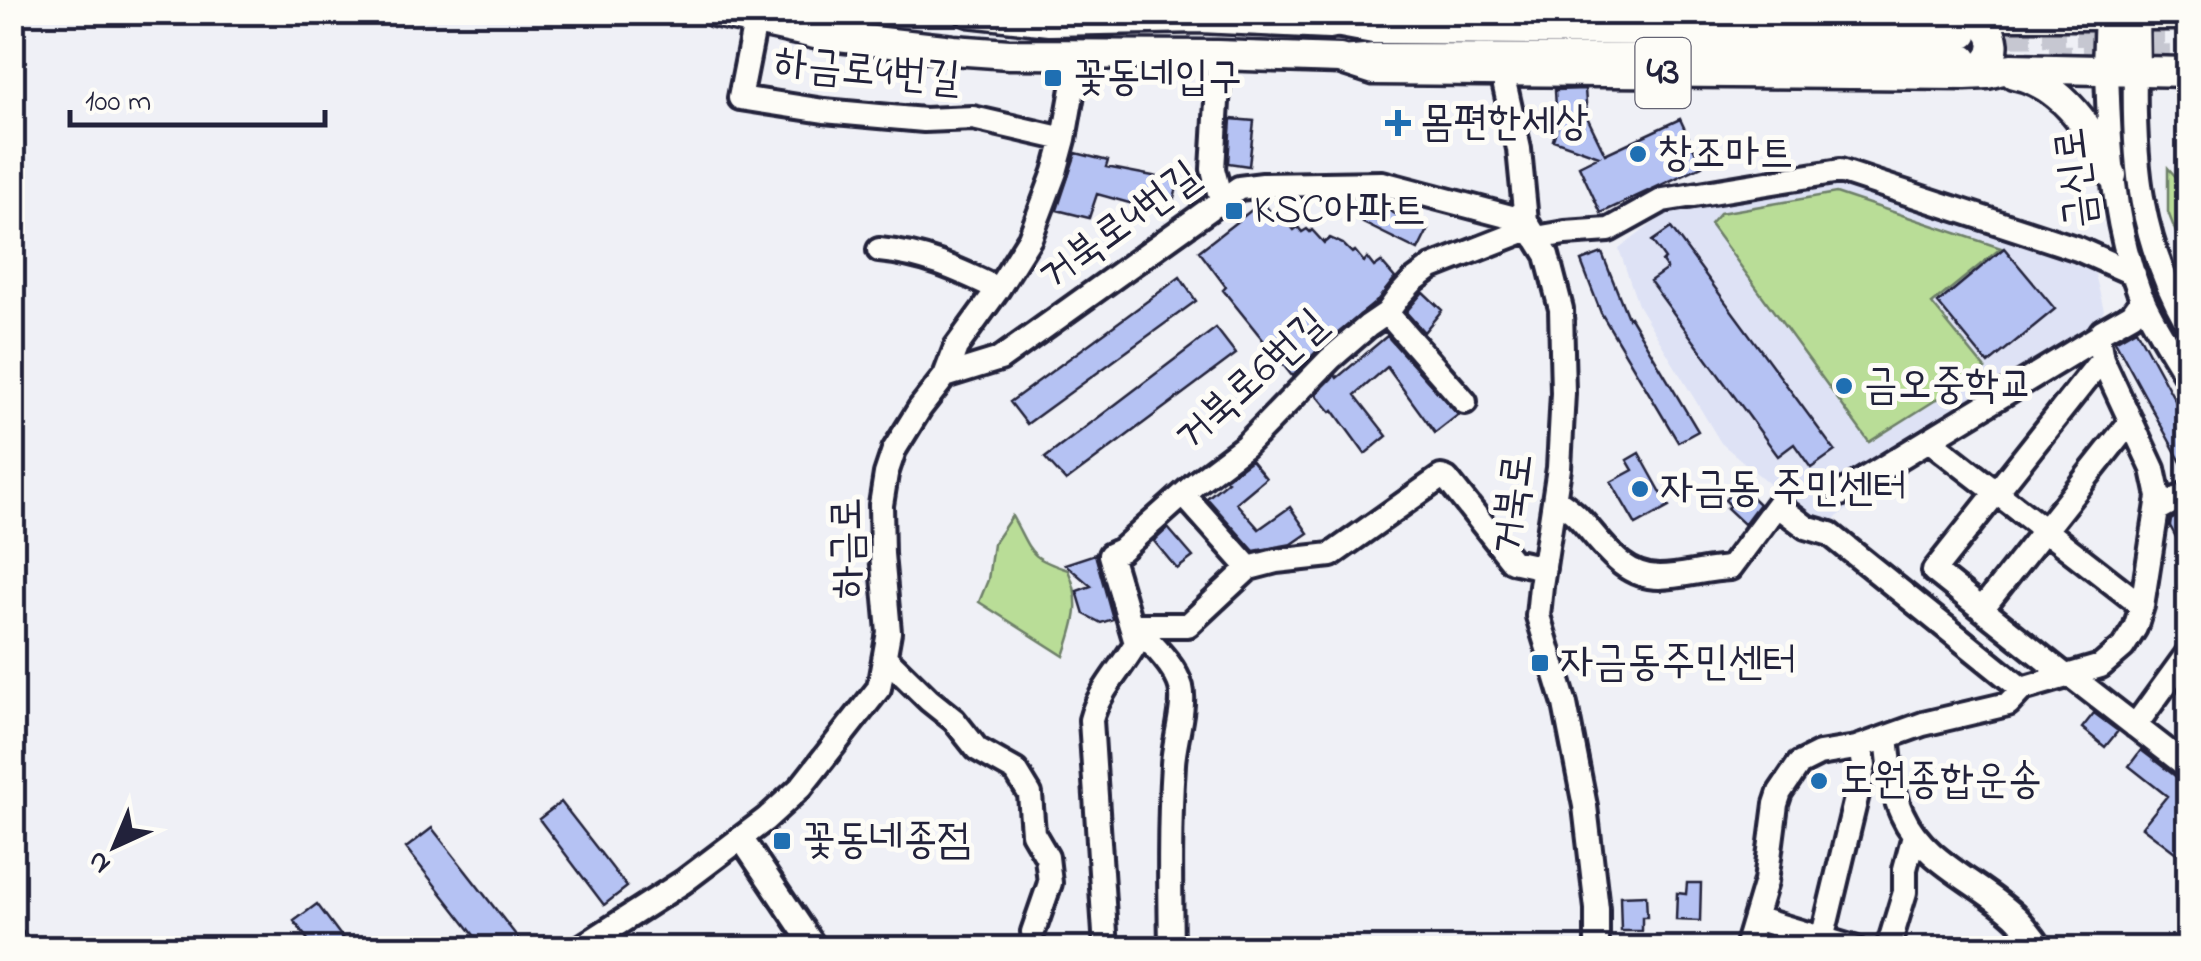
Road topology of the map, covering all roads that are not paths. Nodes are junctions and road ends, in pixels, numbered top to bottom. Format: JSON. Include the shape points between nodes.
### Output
{"nodes":[{"id":1,"x":715,"y":12,"type":"edge"},
{"id":2,"x":969,"y":12,"type":"edge"},
{"id":3,"x":1790,"y":13,"type":"edge"},
{"id":4,"x":2012,"y":13,"type":"edge"},
{"id":5,"x":2121,"y":14,"type":"edge"},
{"id":6,"x":2188,"y":15,"type":"edge"},
{"id":7,"x":1251,"y":17,"type":"edge"},
{"id":8,"x":755,"y":22,"type":"junction"},
{"id":9,"x":1329,"y":24,"type":"junction"},
{"id":10,"x":1970,"y":51,"type":"edge"},
{"id":11,"x":1080,"y":54,"type":"junction"},
{"id":12,"x":1217,"y":55,"type":"junction"},
{"id":13,"x":1340,"y":58,"type":"junction"},
{"id":14,"x":2121,"y":70,"type":"junction"},
{"id":15,"x":1509,"y":72,"type":"junction"},
{"id":16,"x":2188,"y":72,"type":"edge"},
{"id":17,"x":1064,"y":138,"type":"junction"},
{"id":18,"x":2112,"y":176,"type":"junction"},
{"id":19,"x":1221,"y":200,"type":"junction"},
{"id":20,"x":1530,"y":229,"type":"junction"},
{"id":21,"x":879,"y":250,"type":"dead end"},
{"id":22,"x":2134,"y":274,"type":"junction"},
{"id":23,"x":998,"y":288,"type":"junction"},
{"id":24,"x":2143,"y":299,"type":"junction"},
{"id":25,"x":1387,"y":313,"type":"junction"},
{"id":26,"x":2188,"y":325,"type":"edge"},
{"id":27,"x":2100,"y":348,"type":"junction"},
{"id":28,"x":945,"y":376,"type":"junction"},
{"id":29,"x":2188,"y":379,"type":"edge"},
{"id":30,"x":1464,"y":402,"type":"dead end"},
{"id":31,"x":2131,"y":421,"type":"junction"},
{"id":32,"x":1929,"y":440,"type":"junction"},
{"id":33,"x":1996,"y":492,"type":"junction"},
{"id":34,"x":2188,"y":493,"type":"edge"},
{"id":35,"x":1184,"y":494,"type":"junction"},
{"id":36,"x":1840,"y":494,"type":"dead end"},
{"id":37,"x":1554,"y":498,"type":"junction"},
{"id":38,"x":2157,"y":510,"type":"junction"},
{"id":39,"x":2045,"y":530,"type":"junction"},
{"id":40,"x":1249,"y":568,"type":"junction"},
{"id":41,"x":1544,"y":568,"type":"junction"},
{"id":42,"x":2142,"y":606,"type":"junction"},
{"id":43,"x":1982,"y":610,"type":"junction"},
{"id":44,"x":1133,"y":634,"type":"junction"},
{"id":45,"x":886,"y":658,"type":"junction"},
{"id":46,"x":2185,"y":666,"type":"edge"},
{"id":47,"x":2069,"y":676,"type":"junction"},
{"id":48,"x":2022,"y":689,"type":"junction"},
{"id":49,"x":2135,"y":726,"type":"junction"},
{"id":50,"x":1887,"y":737,"type":"junction"},
{"id":51,"x":1861,"y":746,"type":"junction"},
{"id":52,"x":2188,"y":767,"type":"edge"},
{"id":53,"x":1914,"y":835,"type":"junction"},
{"id":54,"x":741,"y":838,"type":"junction"},
{"id":55,"x":1755,"y":918,"type":"junction"},
{"id":56,"x":1033,"y":932,"type":"dead end"},
{"id":57,"x":12,"y":940,"type":"edge"},
{"id":58,"x":1820,"y":943,"type":"edge"},
{"id":59,"x":19,"y":948,"type":"edge"},
{"id":60,"x":580,"y":948,"type":"edge"},
{"id":61,"x":816,"y":948,"type":"edge"},
{"id":62,"x":1106,"y":948,"type":"edge"},
{"id":63,"x":1171,"y":948,"type":"edge"},
{"id":64,"x":1598,"y":948,"type":"edge"},
{"id":65,"x":1746,"y":948,"type":"edge"},
{"id":66,"x":1854,"y":948,"type":"edge"},
{"id":67,"x":1888,"y":948,"type":"edge"},
{"id":68,"x":2041,"y":948,"type":"edge"}],
"edges":[{"from":1,"to":8,"type":"main road","number":"43"},
{"from":2,"to":7,"type":"main road","number":"43","via":[[1049,21]]},
{"from":3,"to":9,"type":"main road","number":"43","via":[[1374,14]]},
{"from":3,"to":10,"type":"main road","number":"43"},
{"from":4,"to":5,"type":"main road"},
{"from":4,"to":10,"type":"main road","number":"43"},
{"from":5,"to":6,"type":"main road"},
{"from":5,"to":14,"type":"main road","name":"금신로"},
{"from":7,"to":9,"type":"main road","number":"43"},
{"from":8,"to":11,"type":"main road","number":"43","via":[[933,48]]},
{"from":8,"to":17,"type":"street","name":"하금로4번길","via":[[740,98],[924,120],[973,118]]},
{"from":9,"to":10,"type":"street","via":[[1373,32]]},
{"from":10,"to":13,"type":"street"},
{"from":10,"to":14,"type":"main road","number":"43","via":[[2011,68]]},
{"from":10,"to":15,"type":"main road","number":"43"},
{"from":10,"to":18,"type":"main road","via":[[2045,85],[2067,104]]},
{"from":11,"to":12,"type":"main road","number":"43"},
{"from":11,"to":17,"type":"street","name":"하금로"},
{"from":12,"to":13,"type":"main road","number":"43"},
{"from":12,"to":19,"type":"street","via":[[1213,169]]},
{"from":13,"to":15,"type":"main road","number":"43","via":[[1374,70]]},
{"from":14,"to":16,"type":"main road"},
{"from":14,"to":18,"type":"street","name":"금신로"},
{"from":14,"to":26,"type":"street","name":"금신로","via":[[2146,226]]},
{"from":15,"to":20,"type":"street","name":"거북로","via":[[1505,86]]},
{"from":17,"to":23,"type":"street","name":"하금로","via":[[1030,238]]},
{"from":18,"to":22,"type":"street","name":"금신로"},
{"from":19,"to":20,"type":"street","name":"거북로4번길","via":[[1239,188],[1263,185],[1382,184]]},
{"from":19,"to":28,"type":"street","name":"거북로4번길","via":[[1000,359]]},
{"from":20,"to":22,"type":"street","via":[[1609,230],[1663,200],[1840,170]]},
{"from":20,"to":25,"type":"street","name":"거북로6번길","via":[[1432,267]]},
{"from":20,"to":37,"type":"street","name":"거북로","via":[[1547,255],[1560,310]]},
{"from":21,"to":23,"type":"street","via":[[944,263]]},
{"from":22,"to":24,"type":"street","name":"금신로"},
{"from":23,"to":28,"type":"street","name":"하금로","via":[[956,347]]},
{"from":24,"to":27,"type":"street","via":[[2132,314],[2102,331]]},
{"from":24,"to":29,"type":"street","name":"금신로"},
{"from":25,"to":30,"type":"street"},
{"from":25,"to":35,"type":"street","name":"거북로6번길"},
{"from":27,"to":31,"type":"street"},
{"from":27,"to":32,"type":"street"},
{"from":27,"to":33,"type":"street"},
{"from":28,"to":45,"type":"street","name":"하금로","via":[[894,450],[886,474]]},
{"from":31,"to":38,"type":"street","via":[[2158,483]]},
{"from":31,"to":39,"type":"street"},
{"from":32,"to":33,"type":"street"},
{"from":32,"to":36,"type":"street"},
{"from":33,"to":39,"type":"street"},
{"from":33,"to":43,"type":"street","via":[[1934,571]]},
{"from":34,"to":38,"type":"street"},
{"from":35,"to":40,"type":"street"},
{"from":35,"to":44,"type":"street","name":"거북로6번길","via":[[1110,554]]},
{"from":37,"to":41,"type":"street","name":"거북로"},
{"from":37,"to":48,"type":"street","via":[[1613,558],[1658,577],[1730,568],[1777,505],[1806,527],[1830,534]]},
{"from":38,"to":42,"type":"street"},
{"from":39,"to":42,"type":"street"},
{"from":39,"to":43,"type":"street"},
{"from":40,"to":41,"type":"street","via":[[1331,555],[1442,476],[1512,561]]},
{"from":40,"to":44,"type":"street","via":[[1188,625]]},
{"from":41,"to":64,"type":"street","name":"거북로","via":[[1538,616],[1585,806]]},
{"from":42,"to":47,"type":"street","via":[[2123,647],[2101,666]]},
{"from":43,"to":47,"type":"street"},
{"from":44,"to":62,"type":"street","via":[[1124,665],[1091,720]]},
{"from":44,"to":63,"type":"street","via":[[1155,647],[1182,692],[1170,818]]},
{"from":45,"to":54,"type":"street","name":"하금로","via":[[879,688],[801,787]]},
{"from":45,"to":56,"type":"street","via":[[978,749],[1016,770],[1030,794],[1050,883]]},
{"from":46,"to":49,"type":"street"},
{"from":47,"to":48,"type":"street"},
{"from":47,"to":49,"type":"street"},
{"from":48,"to":50,"type":"street","via":[[2008,704]]},
{"from":49,"to":52,"type":"street"},
{"from":50,"to":51,"type":"street"},
{"from":50,"to":53,"type":"street","via":[[1900,811]]},
{"from":51,"to":55,"type":"street","via":[[1799,764],[1780,792]]},
{"from":51,"to":58,"type":"street","via":[[1864,765]]},
{"from":53,"to":67,"type":"street"},
{"from":53,"to":68,"type":"street","via":[[2015,916]]},
{"from":54,"to":60,"type":"street","name":"하금로"},
{"from":54,"to":61,"type":"street"},
{"from":55,"to":58,"type":"street"},
{"from":55,"to":65,"type":"street"},
{"from":57,"to":59,"type":"street"},
{"from":58,"to":66,"type":"street"}]}
